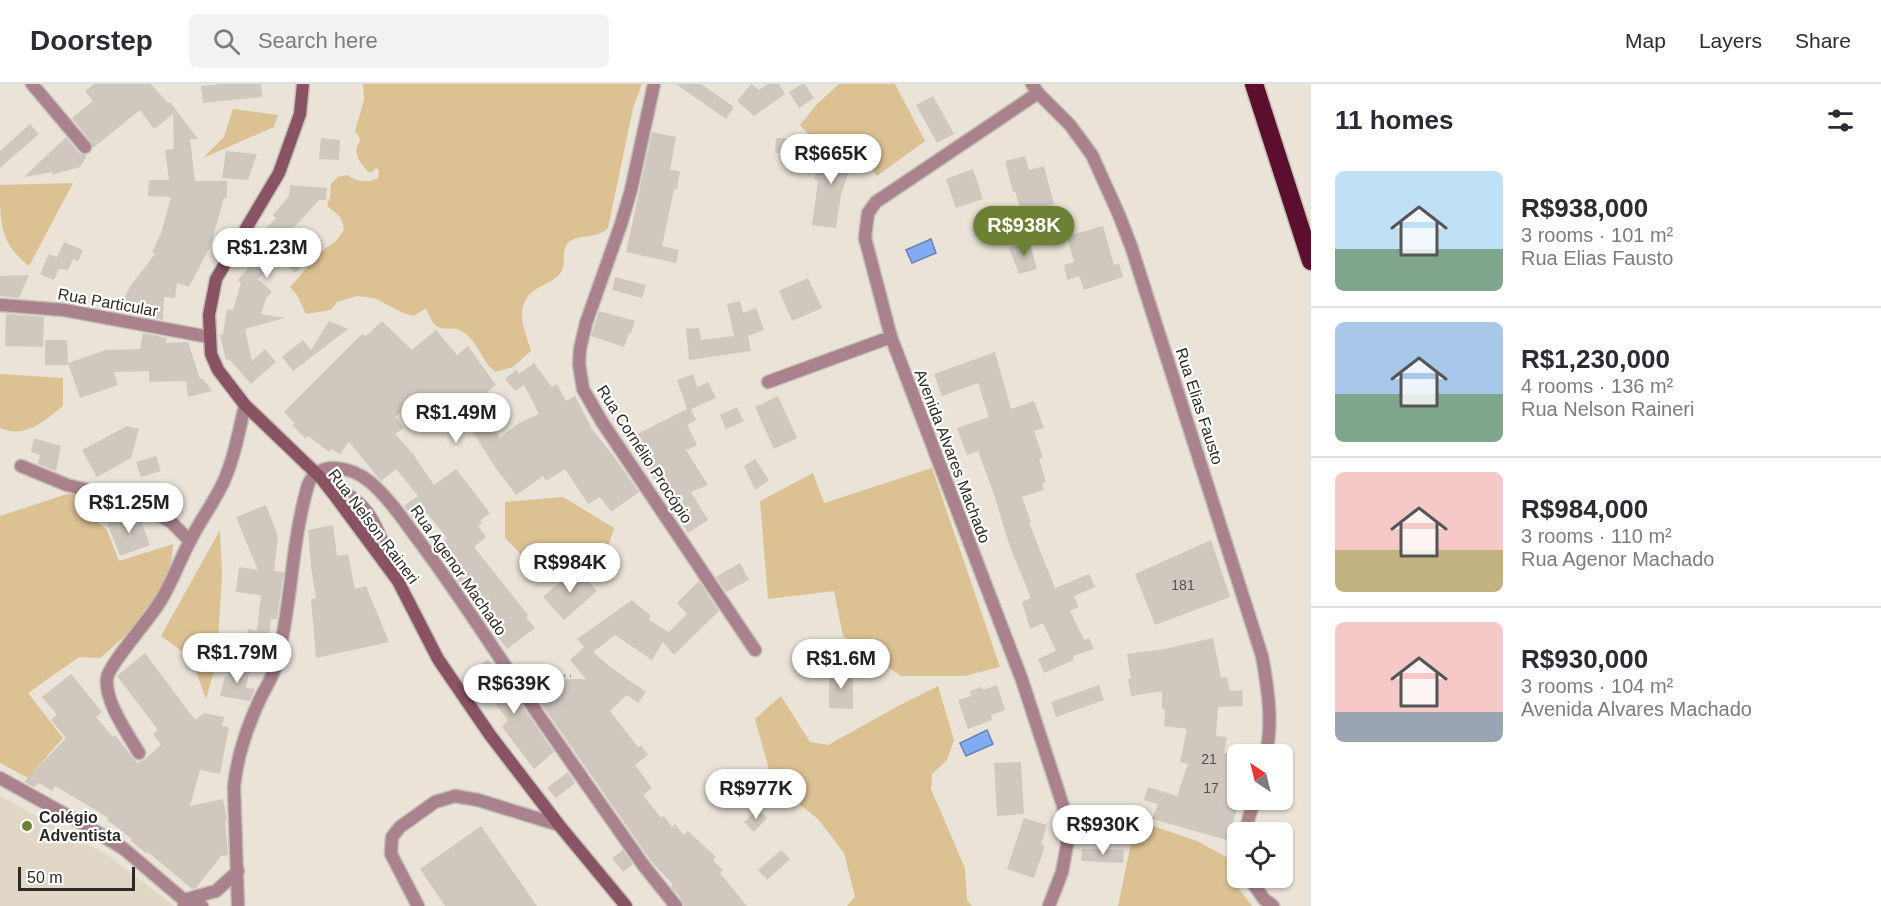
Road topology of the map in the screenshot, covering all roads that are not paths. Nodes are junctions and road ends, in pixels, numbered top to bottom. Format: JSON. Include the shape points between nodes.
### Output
{"nodes":[{"id":1,"x":32,"y":84,"type":"edge"},
{"id":2,"x":303,"y":84,"type":"edge"},
{"id":3,"x":654,"y":84,"type":"edge"},
{"id":4,"x":1254,"y":84,"type":"edge"},
{"id":5,"x":1035,"y":88,"type":"edge"},
{"id":6,"x":85,"y":147,"type":"dead end"},
{"id":7,"x":1311,"y":261,"type":"edge"},
{"id":8,"x":0,"y":305,"type":"edge"},
{"id":9,"x":209,"y":337,"type":"junction"},
{"id":10,"x":891,"y":337,"type":"junction"},
{"id":11,"x":768,"y":382,"type":"dead end"},
{"id":12,"x":245,"y":405,"type":"junction"},
{"id":13,"x":21,"y":466,"type":"dead end"},
{"id":14,"x":318,"y":476,"type":"junction"},
{"id":15,"x":189,"y":541,"type":"junction"},
{"id":16,"x":398,"y":581,"type":"junction"},
{"id":17,"x":755,"y":650,"type":"dead end"},
{"id":18,"x":1267,"y":744,"type":"edge"},
{"id":19,"x":139,"y":753,"type":"dead end"},
{"id":20,"x":0,"y":778,"type":"edge"},
{"id":21,"x":559,"y":825,"type":"junction"},
{"id":22,"x":238,"y":871,"type":"junction"},
{"id":23,"x":1256,"y":888,"type":"edge"},
{"id":24,"x":184,"y":903,"type":"edge"},
{"id":25,"x":202,"y":906,"type":"edge"},
{"id":26,"x":238,"y":906,"type":"edge"},
{"id":27,"x":418,"y":906,"type":"edge"},
{"id":28,"x":626,"y":906,"type":"edge"},
{"id":29,"x":676,"y":906,"type":"edge"},
{"id":30,"x":1049,"y":906,"type":"edge"},
{"id":31,"x":1273,"y":906,"type":"edge"}],
"edges":[{"from":1,"to":6,"type":"street"},
{"from":2,"to":9,"type":"main road","name":"Rua Nelson Raineri","via":[[300,114],[279,172],[216,279]]},
{"from":3,"to":17,"type":"street","name":"Rua Cornélio Procópio","via":[[625,213],[581,340],[581,378],[597,414]]},
{"from":4,"to":7,"type":"highway"},
{"from":5,"to":10,"type":"street","name":"Avenida Alvares Machado","via":[[886,194],[868,213],[866,238]]},
{"from":5,"to":18,"type":"street","name":"Rua Elias Fausto","via":[[1092,155],[1131,246],[1262,656],[1268,692]]},
{"from":8,"to":9,"type":"street","name":"Rua Particular","via":[[64,310]]},
{"from":9,"to":12,"type":"main road","name":"Rua Nelson Raineri","via":[[218,370]]},
{"from":10,"to":11,"type":"street"},
{"from":10,"to":30,"type":"street","name":"Avenida Alvares Machado","via":[[1022,680],[1064,807],[1067,845]]},
{"from":12,"to":14,"type":"main road","name":"Rua Nelson Raineri"},
{"from":12,"to":15,"type":"street","via":[[223,483]]},
{"from":13,"to":15,"type":"street","via":[[67,485],[141,504],[171,522]]},
{"from":14,"to":16,"type":"main road","name":"Rua Nelson Raineri"},
{"from":14,"to":16,"type":"lane","via":[[345,489],[372,513]]},
{"from":14,"to":22,"type":"street","via":[[310,480],[305,494],[277,665],[246,735],[236,769]]},
{"from":14,"to":29,"type":"street","name":"Rua Agenor Machado","via":[[325,468],[342,469],[356,473],[381,492],[441,571],[644,866]]},
{"from":15,"to":19,"type":"street","via":[[158,607],[107,675],[111,700]]},
{"from":16,"to":21,"type":"main road","name":"Rua Nelson Raineri","via":[[438,659]]},
{"from":20,"to":24,"type":"street","via":[[124,849]]},
{"from":21,"to":27,"type":"street","via":[[478,800],[454,796],[435,802],[392,837],[391,854]]},
{"from":21,"to":28,"type":"main road","name":"Rua Nelson Raineri"},
{"from":22,"to":24,"type":"street","via":[[216,891]]},
{"from":22,"to":26,"type":"street"},
{"from":23,"to":31,"type":"street"},
{"from":24,"to":25,"type":"street"}]}
